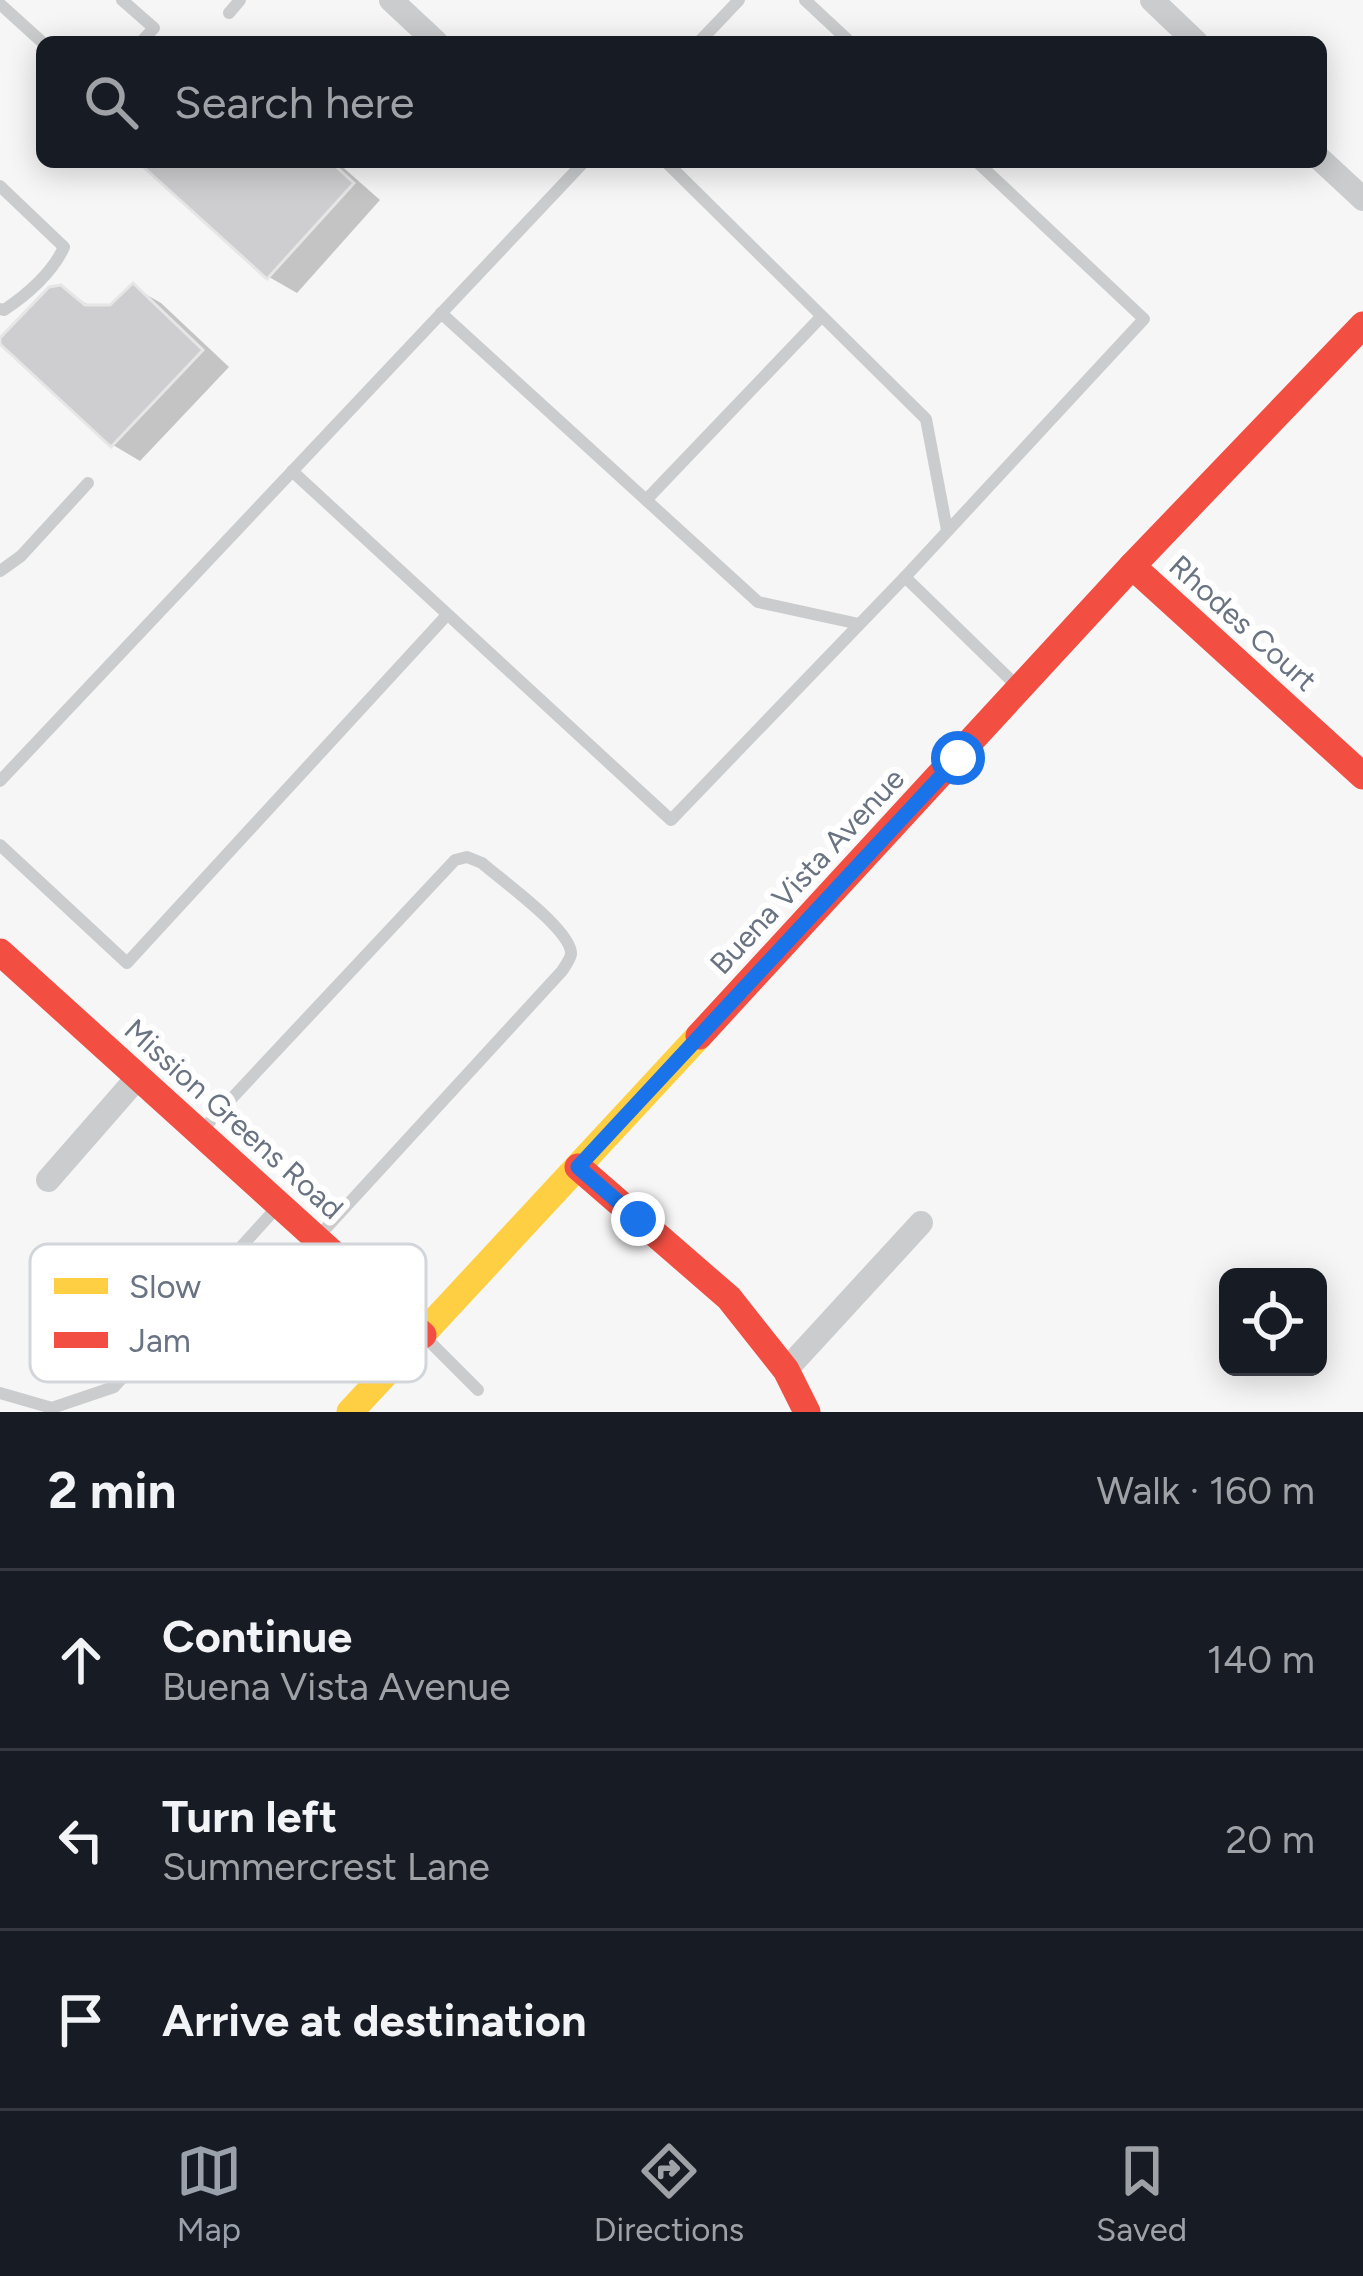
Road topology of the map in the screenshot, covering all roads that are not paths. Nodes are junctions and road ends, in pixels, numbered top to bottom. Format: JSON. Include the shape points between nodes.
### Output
{"nodes":[{"id":1,"x":122,"y":0,"type":"edge"},
{"id":2,"x":240,"y":0,"type":"edge"},
{"id":3,"x":391,"y":0,"type":"edge"},
{"id":4,"x":739,"y":0,"type":"edge"},
{"id":5,"x":806,"y":0,"type":"edge"},
{"id":6,"x":1152,"y":0,"type":"edge"},
{"id":7,"x":0,"y":4,"type":"edge"},
{"id":8,"x":229,"y":13,"type":"dead end"},
{"id":9,"x":147,"y":36,"type":"edge"},
{"id":10,"x":430,"y":36,"type":"edge"},
{"id":11,"x":705,"y":36,"type":"edge"},
{"id":12,"x":844,"y":36,"type":"edge"},
{"id":13,"x":1190,"y":36,"type":"edge"},
{"id":14,"x":36,"y":37,"type":"edge"},
{"id":15,"x":1327,"y":166,"type":"edge"},
{"id":16,"x":578,"y":168,"type":"edge"},
{"id":17,"x":672,"y":168,"type":"edge"},
{"id":18,"x":983,"y":168,"type":"edge"},
{"id":19,"x":0,"y":186,"type":"edge"},
{"id":20,"x":1363,"y":199,"type":"edge"},
{"id":21,"x":0,"y":309,"type":"edge"},
{"id":22,"x":441,"y":313,"type":"junction"},
{"id":23,"x":821,"y":316,"type":"junction"},
{"id":24,"x":1363,"y":325,"type":"edge"},
{"id":25,"x":292,"y":471,"type":"junction"},
{"id":26,"x":88,"y":483,"type":"dead end"},
{"id":27,"x":647,"y":499,"type":"junction"},
{"id":28,"x":947,"y":530,"type":"junction"},
{"id":29,"x":1132,"y":566,"type":"junction"},
{"id":30,"x":0,"y":571,"type":"edge"},
{"id":31,"x":905,"y":577,"type":"junction"},
{"id":32,"x":447,"y":615,"type":"junction"},
{"id":33,"x":859,"y":624,"type":"junction"},
{"id":34,"x":1021,"y":689,"type":"junction"},
{"id":35,"x":1363,"y":776,"type":"edge"},
{"id":36,"x":0,"y":782,"type":"edge"},
{"id":37,"x":0,"y":845,"type":"edge"},
{"id":38,"x":0,"y":952,"type":"edge"},
{"id":39,"x":138,"y":1077,"type":"junction"},
{"id":40,"x":200,"y":1133,"type":"junction"},
{"id":41,"x":578,"y":1167,"type":"junction"},
{"id":42,"x":48,"y":1180,"type":"dead end"},
{"id":43,"x":279,"y":1204,"type":"junction"},
{"id":44,"x":921,"y":1223,"type":"dead end"},
{"id":45,"x":316,"y":1239,"type":"junction"},
{"id":46,"x":243,"y":1244,"type":"edge"},
{"id":47,"x":322,"y":1244,"type":"edge"},
{"id":48,"x":426,"y":1332,"type":"edge"},
{"id":49,"x":426,"y":1338,"type":"edge"},
{"id":50,"x":786,"y":1370,"type":"junction"},
{"id":51,"x":119,"y":1382,"type":"edge"},
{"id":52,"x":378,"y":1382,"type":"edge"},
{"id":53,"x":478,"y":1390,"type":"dead end"},
{"id":54,"x":0,"y":1394,"type":"edge"},
{"id":55,"x":350,"y":1412,"type":"edge"},
{"id":56,"x":807,"y":1412,"type":"edge"}],
"edges":[{"from":1,"to":9,"type":"lane","via":[[154,28]]},
{"from":2,"to":8,"type":"lane"},
{"from":3,"to":10,"type":"street"},
{"from":4,"to":11,"type":"lane"},
{"from":5,"to":12,"type":"lane"},
{"from":6,"to":13,"type":"street"},
{"from":7,"to":14,"type":"lane"},
{"from":15,"to":20,"type":"street"},
{"from":16,"to":22,"type":"lane"},
{"from":17,"to":23,"type":"lane"},
{"from":18,"to":28,"type":"lane","via":[[1144,320]]},
{"from":19,"to":21,"type":"lane","via":[[64,247],[21,299]]},
{"from":22,"to":25,"type":"lane"},
{"from":22,"to":27,"type":"lane"},
{"from":23,"to":27,"type":"lane"},
{"from":23,"to":28,"type":"lane","via":[[926,419]]},
{"from":24,"to":29,"type":"street","name":"Buena Vista Avenue"},
{"from":25,"to":32,"type":"lane"},
{"from":25,"to":36,"type":"lane"},
{"from":26,"to":30,"type":"lane"},
{"from":27,"to":33,"type":"lane","via":[[758,602]]},
{"from":28,"to":31,"type":"lane"},
{"from":29,"to":34,"type":"street","name":"Buena Vista Avenue"},
{"from":29,"to":35,"type":"street","name":"Rhodes Court"},
{"from":31,"to":33,"type":"lane"},
{"from":31,"to":34,"type":"lane"},
{"from":32,"to":33,"type":"lane","via":[[671,820]]},
{"from":32,"to":37,"type":"lane","via":[[127,963]]},
{"from":34,"to":41,"type":"street","name":"Buena Vista Avenue"},
{"from":38,"to":39,"type":"street","name":"Mission Greens Road"},
{"from":39,"to":40,"type":"street","name":"Mission Greens Road"},
{"from":39,"to":42,"type":"street"},
{"from":40,"to":43,"type":"street","name":"Mission Greens Road"},
{"from":40,"to":45,"type":"lane","via":[[455,860],[482,863],[563,932],[571,950],[562,971]]},
{"from":41,"to":48,"type":"street","name":"Buena Vista Avenue"},
{"from":41,"to":50,"type":"street","via":[[729,1298]]},
{"from":43,"to":45,"type":"street","name":"Mission Greens Road"},
{"from":43,"to":46,"type":"lane"},
{"from":44,"to":50,"type":"street"},
{"from":45,"to":47,"type":"street","name":"Mission Greens Road"},
{"from":49,"to":53,"type":"lane"},
{"from":50,"to":56,"type":"street"},
{"from":51,"to":54,"type":"lane","via":[[52,1408]]},
{"from":52,"to":55,"type":"street","name":"Buena Vista Avenue"}]}
